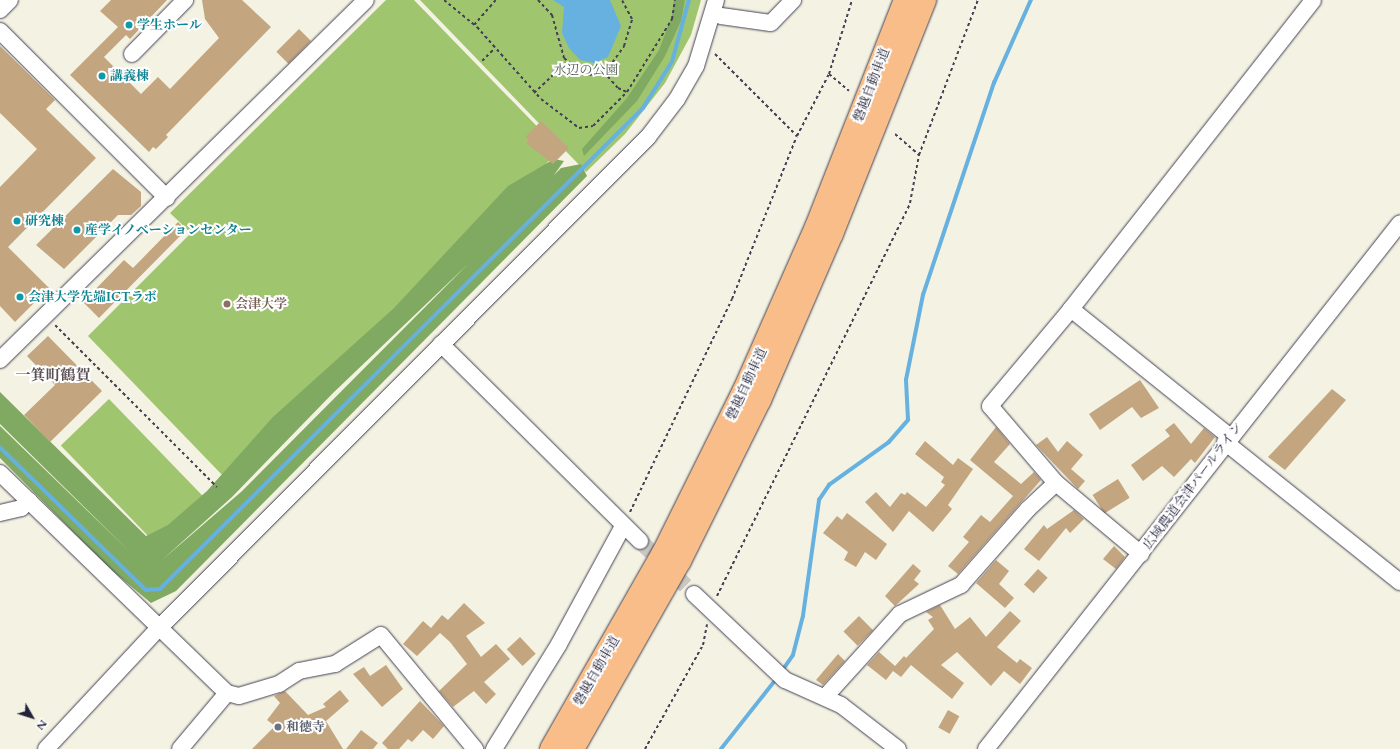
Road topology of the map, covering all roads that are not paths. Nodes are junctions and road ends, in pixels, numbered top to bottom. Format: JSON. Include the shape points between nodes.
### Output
{"nodes":[{"id":1,"x":10,"y":0,"type":"edge"},
{"id":2,"x":185,"y":0,"type":"edge"},
{"id":3,"x":366,"y":0,"type":"edge"},
{"id":4,"x":716,"y":0,"type":"edge"},
{"id":5,"x":793,"y":0,"type":"edge"},
{"id":6,"x":905,"y":0,"type":"edge"},
{"id":7,"x":925,"y":0,"type":"edge"},
{"id":8,"x":1313,"y":0,"type":"edge"},
{"id":9,"x":0,"y":10,"type":"edge"},
{"id":10,"x":721,"y":16,"type":"dead end"},
{"id":11,"x":0,"y":31,"type":"edge"},
{"id":12,"x":132,"y":54,"type":"dead end"},
{"id":13,"x":167,"y":198,"type":"junction"},
{"id":14,"x":1400,"y":223,"type":"edge"},
{"id":15,"x":1071,"y":309,"type":"junction"},
{"id":16,"x":441,"y":344,"type":"junction"},
{"id":17,"x":0,"y":360,"type":"edge"},
{"id":18,"x":1228,"y":439,"type":"junction"},
{"id":19,"x":0,"y":473,"type":"edge"},
{"id":20,"x":1056,"y":483,"type":"junction"},
{"id":21,"x":29,"y":501,"type":"junction"},
{"id":22,"x":0,"y":513,"type":"edge"},
{"id":23,"x":623,"y":526,"type":"junction"},
{"id":24,"x":640,"y":541,"type":"tunnel mouth"},
{"id":25,"x":1141,"y":554,"type":"junction"},
{"id":26,"x":1400,"y":582,"type":"edge"},
{"id":27,"x":694,"y":594,"type":"tunnel mouth"},
{"id":28,"x":158,"y":629,"type":"junction"},
{"id":29,"x":227,"y":693,"type":"junction"},
{"id":30,"x":825,"y":697,"type":"junction"},
{"id":31,"x":46,"y":749,"type":"edge"},
{"id":32,"x":180,"y":749,"type":"edge"},
{"id":33,"x":475,"y":749,"type":"edge"},
{"id":34,"x":494,"y":749,"type":"edge"},
{"id":35,"x":551,"y":749,"type":"edge"},
{"id":36,"x":573,"y":749,"type":"edge"},
{"id":37,"x":898,"y":749,"type":"edge"},
{"id":38,"x":986,"y":749,"type":"edge"}],
"edges":[{"from":1,"to":9,"type":"street"},
{"from":2,"to":12,"type":"street"},
{"from":3,"to":13,"type":"street"},
{"from":4,"to":16,"type":"street","via":[[704,46],[677,99],[648,137]]},
{"from":5,"to":10,"type":"street","via":[[771,23]]},
{"from":6,"to":35,"type":"highway","name":"磐越自動車道","via":[[816,227],[741,397],[663,554]]},
{"from":7,"to":36,"type":"highway","name":"磐越自動車道","via":[[832,234],[760,400],[680,561]]},
{"from":8,"to":15,"type":"street"},
{"from":11,"to":13,"type":"street"},
{"from":13,"to":17,"type":"street","via":[[47,318]]},
{"from":14,"to":18,"type":"street","name":"広域農道会津パールライン"},
{"from":15,"to":18,"type":"street"},
{"from":15,"to":20,"type":"street","via":[[990,406]]},
{"from":16,"to":23,"type":"street"},
{"from":16,"to":28,"type":"street"},
{"from":18,"to":25,"type":"street","name":"広域農道会津パールライン"},
{"from":18,"to":26,"type":"street"},
{"from":19,"to":21,"type":"street"},
{"from":20,"to":25,"type":"street"},
{"from":20,"to":30,"type":"street","via":[[1028,510],[961,585],[900,614]]},
{"from":21,"to":22,"type":"street","via":[[21,508]]},
{"from":21,"to":28,"type":"street"},
{"from":23,"to":24,"type":"street"},
{"from":23,"to":34,"type":"street","via":[[559,644]]},
{"from":25,"to":38,"type":"street","name":"広域農道会津パールライン"},
{"from":27,"to":30,"type":"street","via":[[709,612],[785,680]]},
{"from":28,"to":29,"type":"street"},
{"from":28,"to":31,"type":"street"},
{"from":29,"to":32,"type":"street"},
{"from":29,"to":33,"type":"street","via":[[239,696],[279,684],[299,671],[336,664],[381,635]]},
{"from":30,"to":37,"type":"street"}]}
